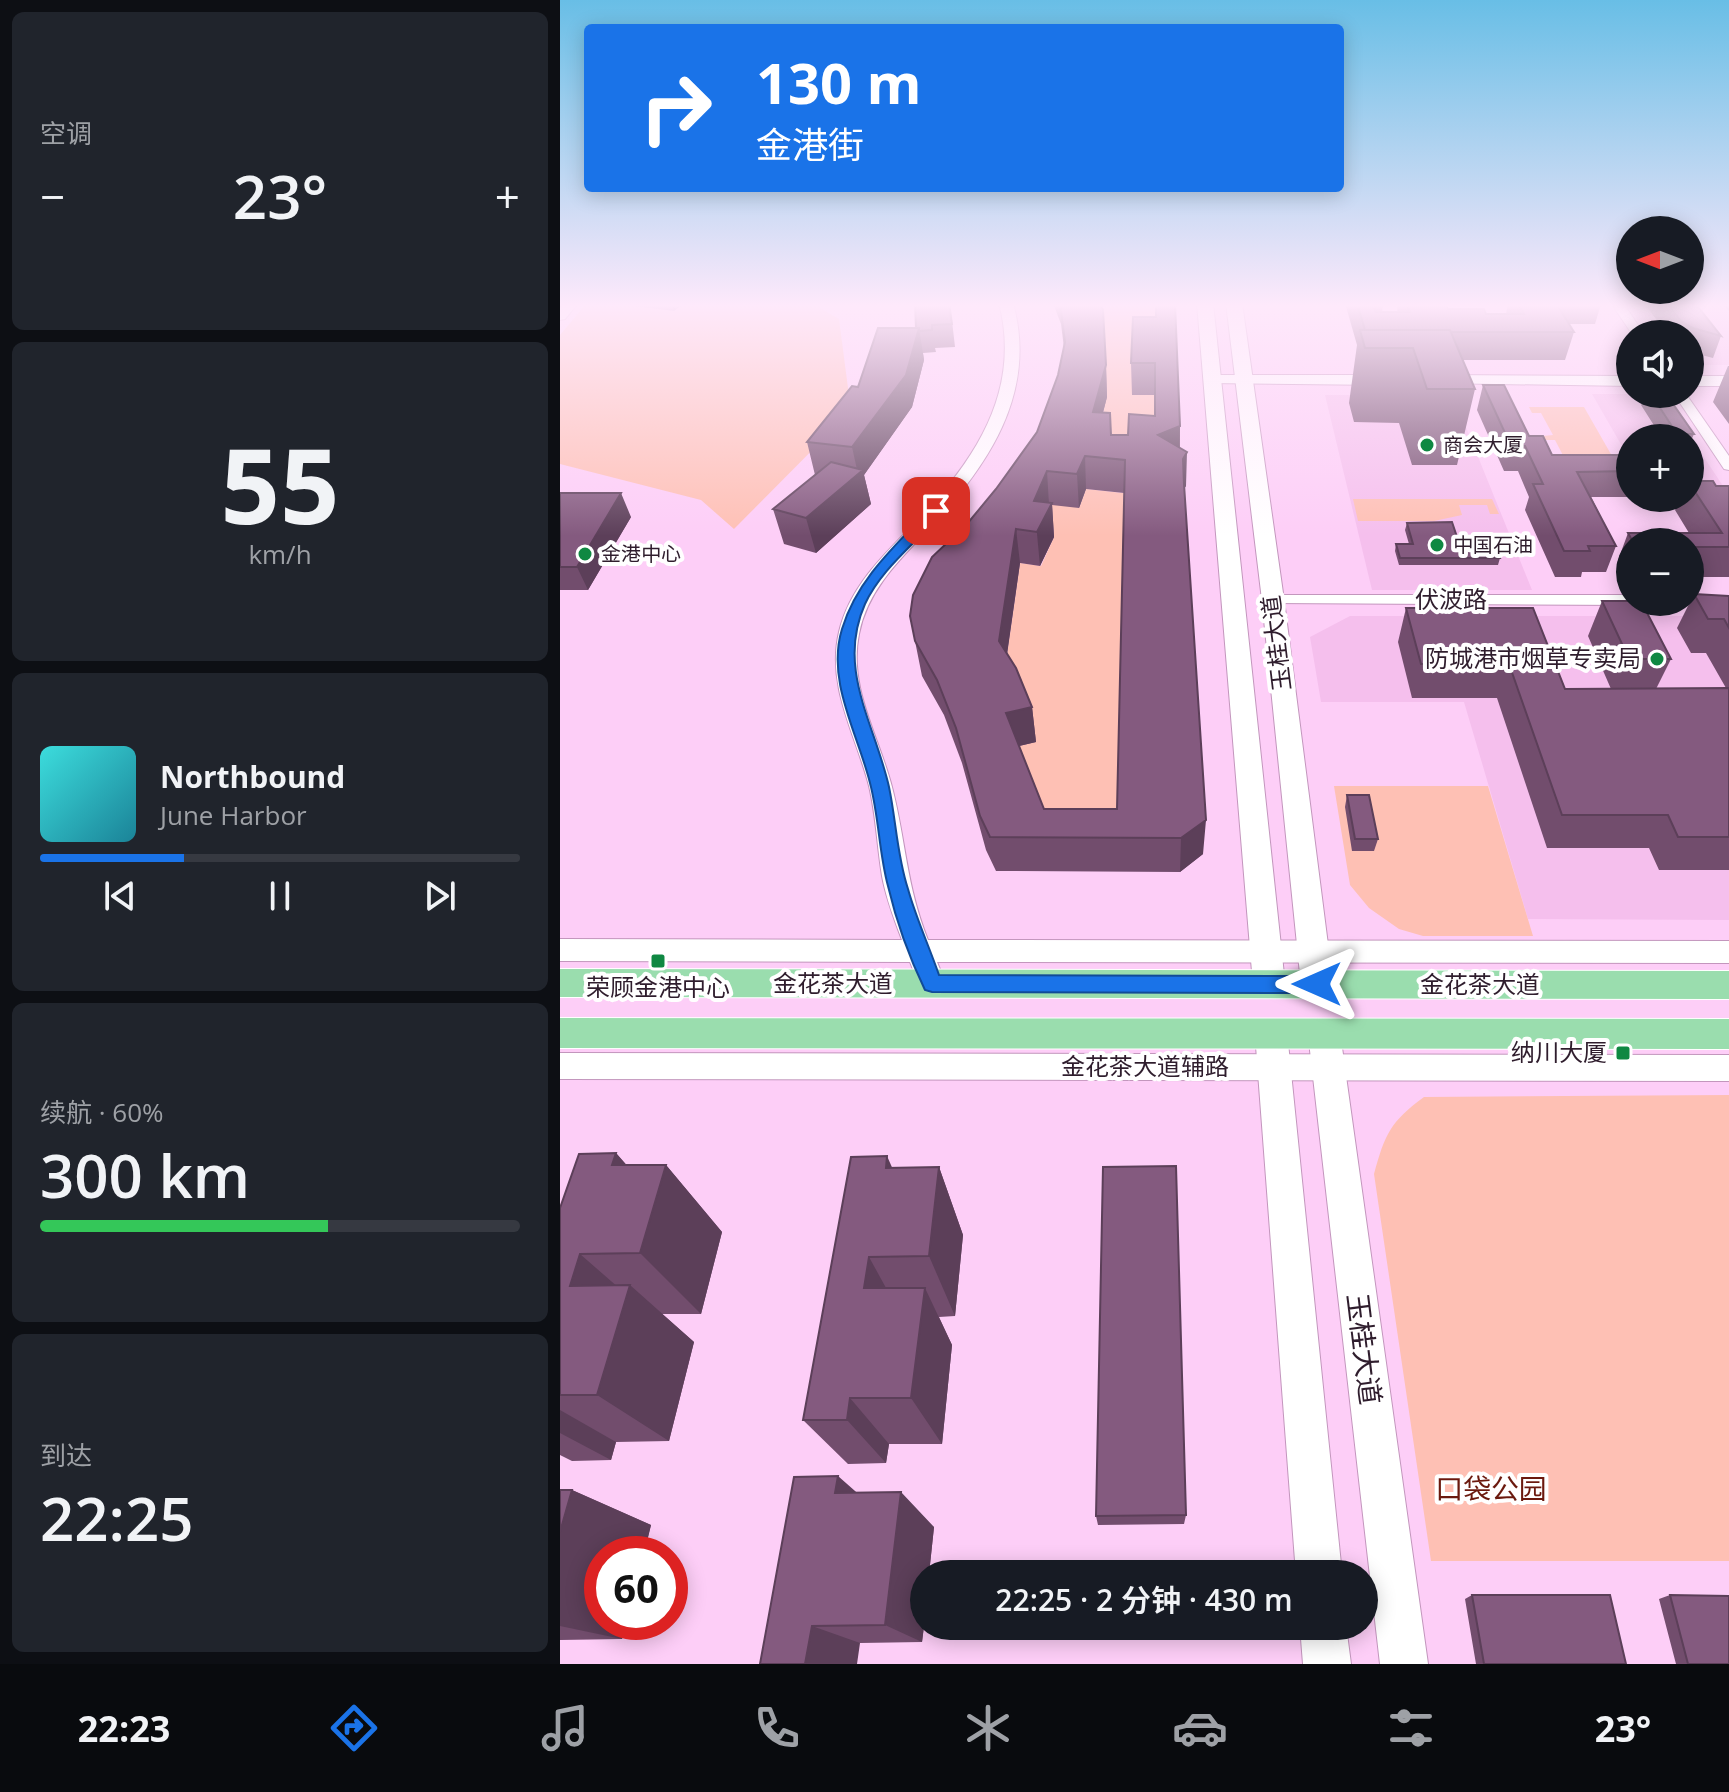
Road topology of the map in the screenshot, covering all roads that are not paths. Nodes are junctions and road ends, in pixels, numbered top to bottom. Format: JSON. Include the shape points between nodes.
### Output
{"nodes":[{"id":1,"x":1212,"y":380,"type":"edge"},
{"id":2,"x":1244,"y":380,"type":"edge"},
{"id":3,"x":1010,"y":381,"type":"edge"},
{"id":4,"x":1558,"y":381,"type":"edge"},
{"id":5,"x":1616,"y":381,"type":"edge"},
{"id":6,"x":1704,"y":381,"type":"edge"},
{"id":7,"x":1729,"y":381,"type":"edge"},
{"id":8,"x":1690,"y":408,"type":"edge"},
{"id":9,"x":1729,"y":466,"type":"edge"},
{"id":10,"x":1273,"y":600,"type":"junction"},
{"id":11,"x":1616,"y":600,"type":"edge"},
{"id":12,"x":560,"y":950,"type":"edge"},
{"id":13,"x":921,"y":951,"type":"junction"},
{"id":14,"x":1729,"y":952,"type":"edge"},
{"id":15,"x":1267,"y":968,"type":"junction"},
{"id":16,"x":1315,"y":968,"type":"junction"},
{"id":17,"x":560,"y":983,"type":"edge"},
{"id":18,"x":932,"y":984,"type":"junction"},
{"id":19,"x":1729,"y":985,"type":"edge"},
{"id":20,"x":560,"y":1033,"type":"edge"},
{"id":21,"x":1729,"y":1034,"type":"edge"},
{"id":22,"x":1273,"y":1050,"type":"junction"},
{"id":23,"x":1326,"y":1051,"type":"junction"},
{"id":24,"x":560,"y":1066,"type":"edge"},
{"id":25,"x":1729,"y":1068,"type":"edge"},
{"id":26,"x":1318,"y":1560,"type":"edge"},
{"id":27,"x":1324,"y":1640,"type":"edge"},
{"id":28,"x":1327,"y":1664,"type":"edge"},
{"id":29,"x":1404,"y":1664,"type":"edge"}],
"edges":[{"from":1,"to":15,"type":"main road","name":"玉桂大道"},
{"from":2,"to":10,"type":"main road","name":"玉桂大道"},
{"from":3,"to":13,"type":"street","via":[[992,431],[953,491],[877,573],[848,633],[848,687],[879,784],[897,887]]},
{"from":4,"to":5,"type":"street"},
{"from":6,"to":7,"type":"street"},
{"from":8,"to":9,"type":"street"},
{"from":10,"to":11,"type":"street","name":"伏波路"},
{"from":10,"to":16,"type":"main road","name":"玉桂大道"},
{"from":12,"to":13,"type":"street"},
{"from":13,"to":15,"type":"street"},
{"from":13,"to":18,"type":"street"},
{"from":14,"to":16,"type":"street"},
{"from":15,"to":16,"type":"main road","name":"金花茶大道"},
{"from":15,"to":18,"type":"main road","name":"金花茶大道"},
{"from":16,"to":19,"type":"main road","name":"金花茶大道"},
{"from":17,"to":18,"type":"main road","name":"金花茶大道"},
{"from":20,"to":22,"type":"main road","name":"金花茶大道"},
{"from":21,"to":23,"type":"main road","name":"金花茶大道"},
{"from":22,"to":23,"type":"main road","name":"金花茶大道"},
{"from":22,"to":24,"type":"street","name":"金花茶大道辅路"},
{"from":22,"to":26,"type":"main road"},
{"from":23,"to":25,"type":"street"},
{"from":23,"to":29,"type":"main road","name":"玉桂大道"},
{"from":27,"to":28,"type":"main road"}]}
